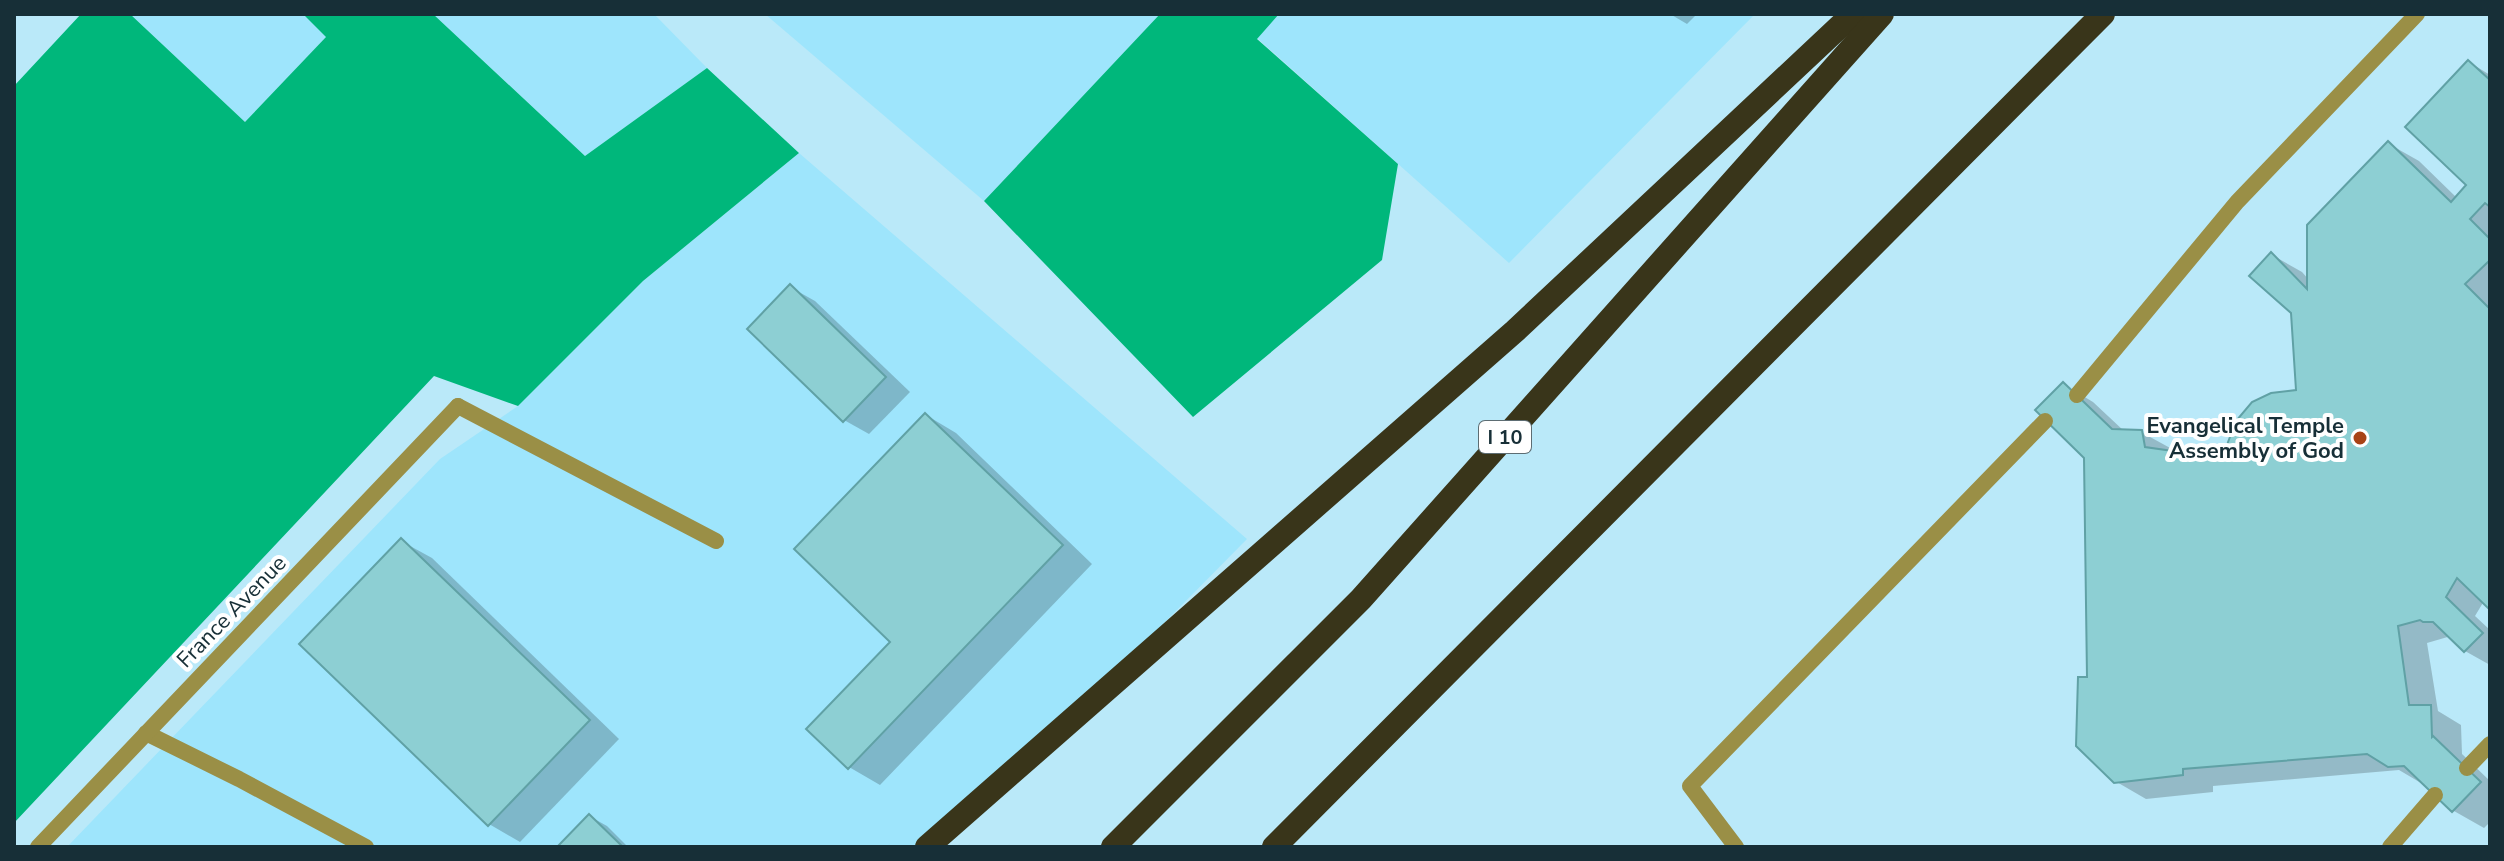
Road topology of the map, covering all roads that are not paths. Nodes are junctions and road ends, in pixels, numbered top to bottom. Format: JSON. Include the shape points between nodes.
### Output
{"nodes":[{"id":1,"x":1853,"y":14,"type":"edge"},
{"id":2,"x":1882,"y":14,"type":"edge"},
{"id":3,"x":2103,"y":14,"type":"edge"},
{"id":4,"x":2417,"y":14,"type":"edge"},
{"id":5,"x":2077,"y":395,"type":"dead end"},
{"id":6,"x":2045,"y":421,"type":"dead end"},
{"id":7,"x":716,"y":541,"type":"dead end"},
{"id":8,"x":146,"y":733,"type":"junction"},
{"id":9,"x":2490,"y":744,"type":"edge"},
{"id":10,"x":2467,"y":768,"type":"dead end"},
{"id":11,"x":2435,"y":795,"type":"dead end"},
{"id":12,"x":38,"y":847,"type":"edge"},
{"id":13,"x":366,"y":847,"type":"edge"},
{"id":14,"x":927,"y":847,"type":"edge"},
{"id":15,"x":1113,"y":847,"type":"edge"},
{"id":16,"x":1274,"y":847,"type":"edge"},
{"id":17,"x":1736,"y":847,"type":"edge"},
{"id":18,"x":2390,"y":847,"type":"edge"}],
"edges":[{"from":1,"to":14,"type":"highway","via":[[1515,331]]},
{"from":2,"to":15,"type":"highway","number":"I 10","via":[[1361,599]]},
{"from":3,"to":16,"type":"highway"},
{"from":4,"to":5,"type":"street","via":[[2237,202]]},
{"from":6,"to":17,"type":"street","via":[[1690,786]]},
{"from":7,"to":8,"type":"street","name":"France Avenue","via":[[458,406]]},
{"from":8,"to":12,"type":"street","name":"France Avenue"},
{"from":8,"to":13,"type":"street"},
{"from":9,"to":10,"type":"street"},
{"from":11,"to":18,"type":"street"}]}
